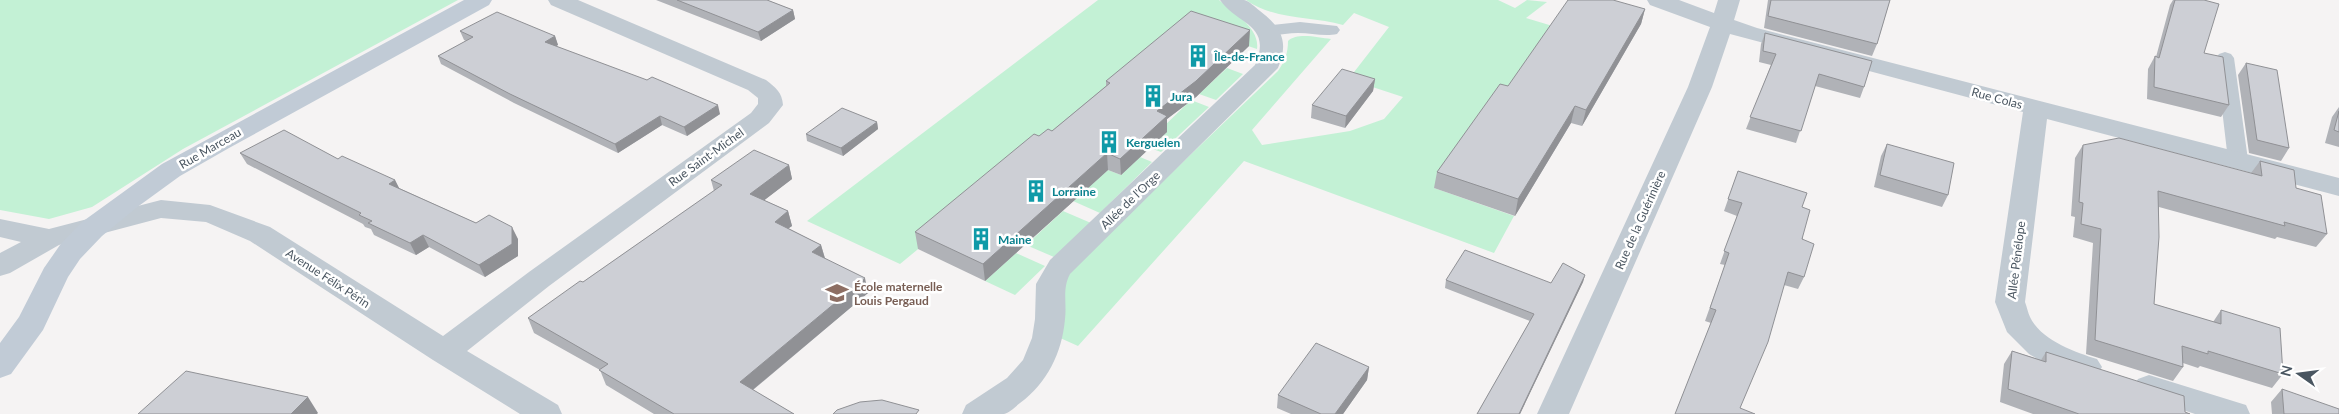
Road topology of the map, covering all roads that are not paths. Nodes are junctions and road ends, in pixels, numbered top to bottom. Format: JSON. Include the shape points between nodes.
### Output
{"nodes":[{"id":1,"x":481,"y":0,"type":"edge"},
{"id":2,"x":559,"y":0,"type":"edge"},
{"id":3,"x":1231,"y":0,"type":"edge"},
{"id":4,"x":1658,"y":0,"type":"edge"},
{"id":5,"x":1725,"y":12,"type":"edge"},
{"id":6,"x":1269,"y":30,"type":"junction"},
{"id":7,"x":1331,"y":30,"type":"dead end"},
{"id":8,"x":2225,"y":58,"type":"edge"},
{"id":9,"x":2036,"y":108,"type":"junction"},
{"id":10,"x":2238,"y":160,"type":"junction"},
{"id":11,"x":2339,"y":187,"type":"edge"},
{"id":12,"x":0,"y":228,"type":"edge"},
{"id":13,"x":92,"y":229,"type":"junction"},
{"id":14,"x":49,"y":238,"type":"junction"},
{"id":15,"x":0,"y":266,"type":"edge"},
{"id":16,"x":444,"y":352,"type":"junction"},
{"id":17,"x":0,"y":366,"type":"edge"},
{"id":18,"x":2236,"y":407,"type":"edge"},
{"id":19,"x":542,"y":413,"type":"edge"},
{"id":20,"x":978,"y":414,"type":"edge"},
{"id":21,"x":1553,"y":414,"type":"edge"}],
"edges":[{"from":1,"to":13,"type":"main road","name":"Rue Marceau","via":[[179,165]]},
{"from":2,"to":16,"type":"street","name":"Rue Saint-Michel","via":[[758,85],[770,95],[771,105],[760,118]]},
{"from":3,"to":6,"type":"street"},
{"from":4,"to":5,"type":"street","name":"Rue Colas"},
{"from":5,"to":9,"type":"street","name":"Rue Colas"},
{"from":5,"to":21,"type":"street","name":"Rue de la Guérinière","via":[[1700,87]]},
{"from":6,"to":7,"type":"lane","via":[[1286,27]]},
{"from":6,"to":20,"type":"street","name":"Allée de l'Orge","via":[[1273,52],[1261,75],[1060,267],[1051,284],[1045,348],[1034,371],[1018,389]]},
{"from":8,"to":10,"type":"lane"},
{"from":9,"to":10,"type":"street","name":"Rue Colas"},
{"from":9,"to":18,"type":"street","name":"Allée Pénélope","via":[[2010,302],[2018,323],[2041,348],[2063,360]]},
{"from":10,"to":11,"type":"street","name":"Rue Colas"},
{"from":12,"to":14,"type":"street"},
{"from":13,"to":14,"type":"street","name":"Avenue Félix Périn"},
{"from":13,"to":16,"type":"street","name":"Avenue Félix Périn","via":[[161,209],[210,214],[260,234]]},
{"from":13,"to":17,"type":"main road","name":"Rue Marceau","via":[[54,275],[32,322]]},
{"from":14,"to":15,"type":"street"},
{"from":16,"to":19,"type":"street","name":"Avenue Félix Périn"}]}
